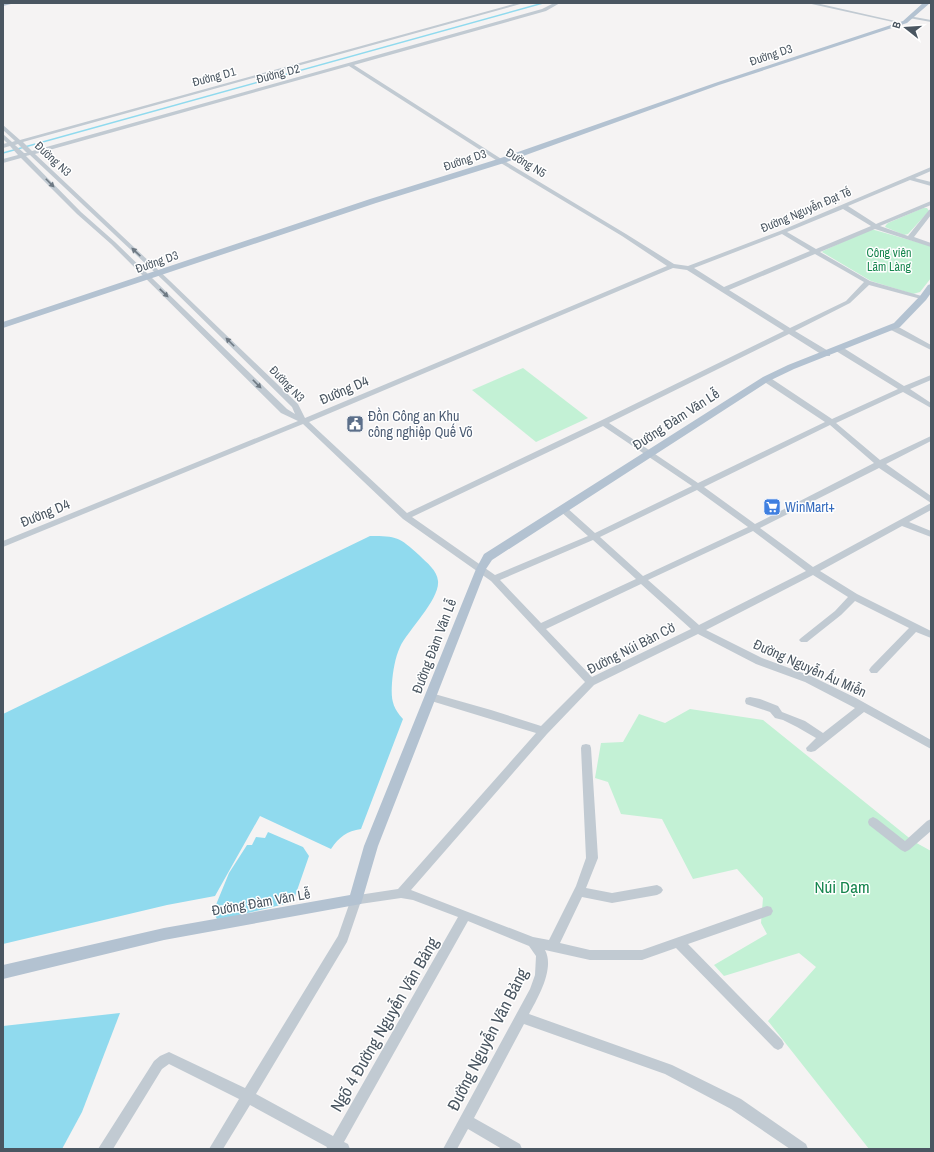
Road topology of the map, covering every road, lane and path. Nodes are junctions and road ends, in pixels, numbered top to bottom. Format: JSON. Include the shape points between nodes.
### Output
{"nodes":[{"id":1,"x":12,"y":3,"type":"edge"},
{"id":2,"x":522,"y":3,"type":"edge"},
{"id":3,"x":558,"y":3,"type":"edge"},
{"id":4,"x":809,"y":3,"type":"edge"},
{"id":5,"x":816,"y":3,"type":"edge"},
{"id":6,"x":927,"y":3,"type":"edge"},
{"id":7,"x":3,"y":4,"type":"edge"},
{"id":8,"x":906,"y":21,"type":"junction"},
{"id":9,"x":931,"y":21,"type":"edge"},
{"id":10,"x":350,"y":64,"type":"junction"},
{"id":11,"x":3,"y":127,"type":"edge"},
{"id":12,"x":3,"y":136,"type":"edge"},
{"id":13,"x":15,"y":143,"type":"junction"},
{"id":14,"x":3,"y":146,"type":"edge"},
{"id":15,"x":25,"y":153,"type":"junction"},
{"id":16,"x":3,"y":161,"type":"edge"},
{"id":17,"x":501,"y":161,"type":"junction"},
{"id":18,"x":931,"y":169,"type":"edge"},
{"id":19,"x":912,"y":177,"type":"junction"},
{"id":20,"x":931,"y":180,"type":"edge"},
{"id":21,"x":931,"y":184,"type":"edge"},
{"id":22,"x":931,"y":203,"type":"edge"},
{"id":23,"x":843,"y":206,"type":"junction"},
{"id":24,"x":90,"y":210,"type":"junction"},
{"id":25,"x":931,"y":211,"type":"edge"},
{"id":26,"x":79,"y":213,"type":"junction"},
{"id":27,"x":877,"y":226,"type":"junction"},
{"id":28,"x":782,"y":232,"type":"junction"},
{"id":29,"x":910,"y":238,"type":"junction"},
{"id":30,"x":931,"y":245,"type":"edge"},
{"id":31,"x":814,"y":251,"type":"junction"},
{"id":32,"x":672,"y":266,"type":"junction"},
{"id":33,"x":689,"y":268,"type":"junction"},
{"id":34,"x":159,"y":274,"type":"junction"},
{"id":35,"x":148,"y":277,"type":"junction"},
{"id":36,"x":868,"y":282,"type":"junction"},
{"id":37,"x":931,"y":287,"type":"edge"},
{"id":38,"x":723,"y":290,"type":"junction"},
{"id":39,"x":923,"y":298,"type":"junction"},
{"id":40,"x":3,"y":325,"type":"edge"},
{"id":41,"x":892,"y":327,"type":"junction"},
{"id":42,"x":790,"y":331,"type":"junction"},
{"id":43,"x":931,"y":348,"type":"edge"},
{"id":44,"x":839,"y":349,"type":"junction"},
{"id":45,"x":827,"y":354,"type":"junction"},
{"id":46,"x":931,"y":377,"type":"edge"},
{"id":47,"x":766,"y":379,"type":"junction"},
{"id":48,"x":905,"y":389,"type":"junction"},
{"id":49,"x":931,"y":406,"type":"edge"},
{"id":50,"x":304,"y":421,"type":"junction"},
{"id":51,"x":832,"y":422,"type":"junction"},
{"id":52,"x":603,"y":423,"type":"junction"},
{"id":53,"x":931,"y":438,"type":"edge"},
{"id":54,"x":650,"y":453,"type":"junction"},
{"id":55,"x":881,"y":465,"type":"junction"},
{"id":56,"x":699,"y":487,"type":"junction"},
{"id":57,"x":931,"y":500,"type":"edge"},
{"id":58,"x":931,"y":506,"type":"edge"},
{"id":59,"x":563,"y":509,"type":"junction"},
{"id":60,"x":406,"y":517,"type":"junction"},
{"id":61,"x":901,"y":522,"type":"junction"},
{"id":62,"x":755,"y":527,"type":"junction"},
{"id":63,"x":931,"y":534,"type":"edge"},
{"id":64,"x":593,"y":537,"type":"junction"},
{"id":65,"x":3,"y":544,"type":"edge"},
{"id":66,"x":481,"y":569,"type":"junction"},
{"id":67,"x":813,"y":571,"type":"junction"},
{"id":68,"x":494,"y":579,"type":"junction"},
{"id":69,"x":642,"y":581,"type":"junction"},
{"id":70,"x":854,"y":596,"type":"junction"},
{"id":71,"x":541,"y":627,"type":"junction"},
{"id":72,"x":915,"y":627,"type":"junction"},
{"id":73,"x":698,"y":630,"type":"junction"},
{"id":74,"x":931,"y":635,"type":"edge"},
{"id":75,"x":804,"y":640,"type":"dead end"},
{"id":76,"x":874,"y":670,"type":"dead end"},
{"id":77,"x":591,"y":682,"type":"junction"},
{"id":78,"x":431,"y":697,"type":"junction"},
{"id":79,"x":750,"y":701,"type":"dead end"},
{"id":80,"x":863,"y":707,"type":"junction"},
{"id":81,"x":543,"y":731,"type":"junction"},
{"id":82,"x":824,"y":738,"type":"junction"},
{"id":83,"x":931,"y":745,"type":"edge"},
{"id":84,"x":586,"y":748,"type":"dead end"},
{"id":85,"x":811,"y":748,"type":"dead end"},
{"id":86,"x":873,"y":822,"type":"dead end"},
{"id":87,"x":928,"y":830,"type":"edge"},
{"id":88,"x":657,"y":890,"type":"dead end"},
{"id":89,"x":579,"y":891,"type":"junction"},
{"id":90,"x":401,"y":893,"type":"junction"},
{"id":91,"x":356,"y":900,"type":"junction"},
{"id":92,"x":767,"y":911,"type":"dead end"},
{"id":93,"x":465,"y":915,"type":"junction"},
{"id":94,"x":534,"y":942,"type":"junction"},
{"id":95,"x":679,"y":943,"type":"junction"},
{"id":96,"x":552,"y":946,"type":"junction"},
{"id":97,"x":3,"y":972,"type":"edge"},
{"id":98,"x":521,"y":1017,"type":"junction"},
{"id":99,"x":778,"y":1044,"type":"dead end"},
{"id":100,"x":247,"y":1096,"type":"junction"},
{"id":101,"x":465,"y":1120,"type":"junction"},
{"id":102,"x":337,"y":1148,"type":"edge"},
{"id":103,"x":105,"y":1149,"type":"edge"},
{"id":104,"x":216,"y":1149,"type":"edge"},
{"id":105,"x":450,"y":1149,"type":"edge"},
{"id":106,"x":515,"y":1149,"type":"edge"},
{"id":107,"x":801,"y":1149,"type":"edge"}],
"edges":[{"from":1,"to":7,"type":"main road"},
{"from":2,"to":13,"type":"street","name":"Đường D1"},
{"from":3,"to":10,"type":"street","name":"Đường D2","via":[[544,10]]},
{"from":4,"to":8,"type":"street"},
{"from":5,"to":8,"type":"street"},
{"from":6,"to":8,"type":"main road","name":"Đường D3"},
{"from":8,"to":9,"type":"street"},
{"from":8,"to":17,"type":"main road","name":"Đường D3","via":[[717,84]]},
{"from":10,"to":15,"type":"street","name":"Đường D2"},
{"from":10,"to":17,"type":"street","name":"Đường N5"},
{"from":11,"to":13,"type":"street","name":"Đường N3"},
{"from":12,"to":13,"type":"street","name":"Đường N3"},
{"from":13,"to":14,"type":"street","name":"Đường D1"},
{"from":13,"to":15,"type":"street","name":"Đường N3"},
{"from":15,"to":16,"type":"street","name":"Đường D2"},
{"from":15,"to":24,"type":"street","name":"Đường N3"},
{"from":15,"to":26,"type":"street","name":"Đường N3","one_way":true},
{"from":17,"to":32,"type":"street","name":"Đường N5"},
{"from":17,"to":34,"type":"main road","name":"Đường D3","via":[[373,201]]},
{"from":18,"to":19,"type":"street","name":"Đường Nguyễn Đạt Tế"},
{"from":19,"to":20,"type":"street"},
{"from":19,"to":21,"type":"street"},
{"from":19,"to":23,"type":"street","name":"Đường Nguyễn Đạt Tế"},
{"from":22,"to":27,"type":"street"},
{"from":23,"to":27,"type":"street"},
{"from":23,"to":28,"type":"street","name":"Đường Nguyễn Đạt Tế"},
{"from":24,"to":26,"type":"street"},
{"from":34,"to":24,"type":"street","name":"Đường N3","one_way":true},
{"from":25,"to":29,"type":"street"},
{"from":26,"to":35,"type":"street","name":"Đường N3"},
{"from":27,"to":29,"type":"street"},
{"from":27,"to":31,"type":"street"},
{"from":28,"to":31,"type":"street"},
{"from":28,"to":33,"type":"street","name":"Đường Nguyễn Đạt Tế"},
{"from":29,"to":30,"type":"street"},
{"from":31,"to":36,"type":"street"},
{"from":31,"to":38,"type":"street"},
{"from":32,"to":33,"type":"street"},
{"from":32,"to":50,"type":"street","name":"Đường D4"},
{"from":33,"to":38,"type":"street"},
{"from":34,"to":35,"type":"main road","name":"Đường D3"},
{"from":50,"to":34,"type":"street","name":"Đường N3","one_way":true,"via":[[295,406]]},
{"from":35,"to":40,"type":"main road","name":"Đường D3"},
{"from":35,"to":50,"type":"street","name":"Đường N3","one_way":true,"via":[[284,410]]},
{"from":36,"to":39,"type":"street"},
{"from":36,"to":42,"type":"street","via":[[848,302]]},
{"from":37,"to":39,"type":"main road","name":"Đường Đàm Văn Lễ"},
{"from":38,"to":42,"type":"street"},
{"from":39,"to":41,"type":"main road","name":"Đường Đàm Văn Lễ","via":[[902,321]]},
{"from":41,"to":43,"type":"street"},
{"from":41,"to":44,"type":"main road","name":"Đường Đàm Văn Lễ"},
{"from":42,"to":45,"type":"street"},
{"from":42,"to":52,"type":"street"},
{"from":44,"to":45,"type":"main road","name":"Đường Đàm Văn Lễ"},
{"from":44,"to":48,"type":"street"},
{"from":45,"to":47,"type":"main road","name":"Đường Đàm Văn Lễ"},
{"from":46,"to":48,"type":"street"},
{"from":47,"to":51,"type":"street"},
{"from":47,"to":54,"type":"main road","name":"Đường Đàm Văn Lễ"},
{"from":48,"to":49,"type":"street"},
{"from":48,"to":51,"type":"street"},
{"from":50,"to":60,"type":"street"},
{"from":50,"to":65,"type":"street","name":"Đường D4"},
{"from":51,"to":55,"type":"street"},
{"from":51,"to":56,"type":"street"},
{"from":52,"to":54,"type":"street"},
{"from":52,"to":60,"type":"street"},
{"from":53,"to":55,"type":"street"},
{"from":54,"to":56,"type":"street"},
{"from":54,"to":59,"type":"main road","name":"Đường Đàm Văn Lễ"},
{"from":55,"to":57,"type":"street"},
{"from":55,"to":62,"type":"street"},
{"from":56,"to":62,"type":"street"},
{"from":56,"to":64,"type":"street"},
{"from":58,"to":61,"type":"street","name":"Đường Núi Bàn Cờ"},
{"from":59,"to":64,"type":"street","name":"Đường Nguyễn Ấu Miễn"},
{"from":59,"to":66,"type":"main road","name":"Đường Đàm Văn Lễ","via":[[488,557]]},
{"from":60,"to":66,"type":"street"},
{"from":61,"to":63,"type":"street"},
{"from":61,"to":67,"type":"street","name":"Đường Núi Bàn Cờ"},
{"from":62,"to":67,"type":"street"},
{"from":62,"to":69,"type":"street"},
{"from":64,"to":68,"type":"street"},
{"from":64,"to":69,"type":"street","name":"Đường Nguyễn Ấu Miễn"},
{"from":66,"to":68,"type":"street"},
{"from":66,"to":78,"type":"main road","name":"Đường Đàm Văn Lễ"},
{"from":67,"to":70,"type":"street"},
{"from":67,"to":73,"type":"street","name":"Đường Núi Bàn Cờ"},
{"from":68,"to":71,"type":"street"},
{"from":69,"to":71,"type":"street"},
{"from":69,"to":73,"type":"street","name":"Đường Nguyễn Ấu Miễn"},
{"from":70,"to":72,"type":"street"},
{"from":70,"to":75,"type":"street","via":[[838,613]]},
{"from":71,"to":77,"type":"street"},
{"from":72,"to":74,"type":"street"},
{"from":72,"to":76,"type":"street"},
{"from":73,"to":77,"type":"street","name":"Đường Núi Bàn Cờ"},
{"from":73,"to":80,"type":"street","name":"Đường Nguyễn Ấu Miễn","via":[[759,661],[808,679]]},
{"from":77,"to":81,"type":"street","name":"Đường Núi Bàn Cờ"},
{"from":78,"to":81,"type":"street"},
{"from":78,"to":91,"type":"main road","name":"Đường Đàm Văn Lễ","via":[[372,846]]},
{"from":79,"to":82,"type":"street","via":[[760,702],[774,709],[779,715],[802,724]]},
{"from":80,"to":82,"type":"street"},
{"from":80,"to":83,"type":"street","name":"Đường Nguyễn Ấu Miễn"},
{"from":81,"to":90,"type":"street","name":"Đường Núi Bàn Cờ"},
{"from":82,"to":85,"type":"street"},
{"from":84,"to":89,"type":"street","via":[[592,858]]},
{"from":86,"to":87,"type":"street","via":[[905,847]]},
{"from":88,"to":89,"type":"street","via":[[612,898]]},
{"from":89,"to":96,"type":"street"},
{"from":90,"to":91,"type":"street"},
{"from":90,"to":93,"type":"street","via":[[414,895]]},
{"from":91,"to":97,"type":"main road","name":"Đường Đàm Văn Lễ","via":[[164,934]]},
{"from":91,"to":100,"type":"street","via":[[343,938]]},
{"from":92,"to":95,"type":"street"},
{"from":93,"to":94,"type":"street"},
{"from":93,"to":102,"type":"street","name":"Ngõ 4 Đường Nguyễn Văn Bảng"},
{"from":94,"to":96,"type":"street"},
{"from":94,"to":98,"type":"street","name":"Đường Nguyễn Văn Bảng","via":[[542,955],[541,975]]},
{"from":95,"to":96,"type":"street","via":[[642,955],[590,955]]},
{"from":95,"to":99,"type":"street"},
{"from":98,"to":101,"type":"street","name":"Đường Nguyễn Văn Bảng"},
{"from":98,"to":107,"type":"street","via":[[668,1069],[736,1104]]},
{"from":100,"to":102,"type":"street"},
{"from":100,"to":103,"type":"street","via":[[169,1058],[158,1066]]},
{"from":100,"to":104,"type":"street"},
{"from":101,"to":105,"type":"street","name":"Đường Nguyễn Văn Bảng"},
{"from":101,"to":106,"type":"street"}]}
